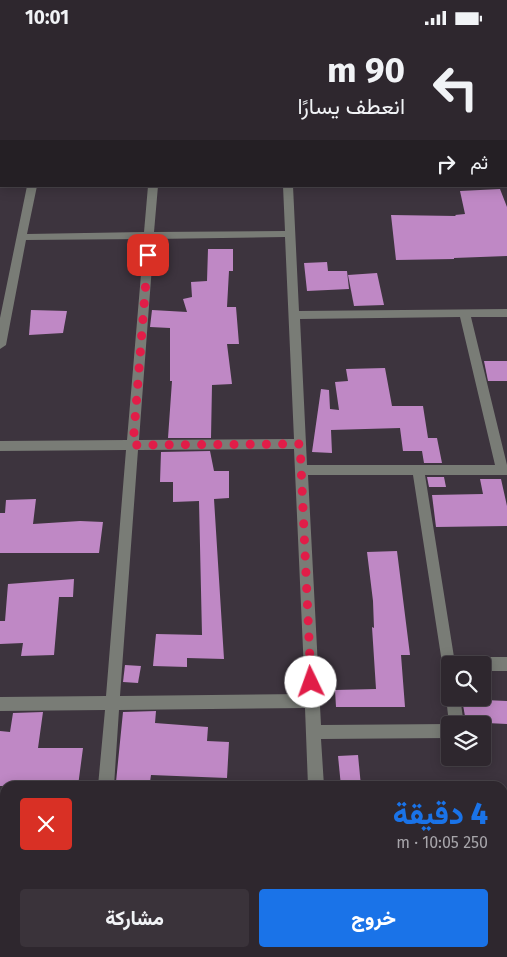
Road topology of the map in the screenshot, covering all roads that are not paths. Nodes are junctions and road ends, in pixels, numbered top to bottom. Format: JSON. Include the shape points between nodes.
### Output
{"nodes":[{"id":1,"x":32,"y":187,"type":"edge"},
{"id":2,"x":154,"y":187,"type":"edge"},
{"id":3,"x":288,"y":187,"type":"edge"},
{"id":4,"x":290,"y":234,"type":"junction"},
{"id":5,"x":150,"y":236,"type":"junction"},
{"id":6,"x":22,"y":237,"type":"junction"},
{"id":7,"x":465,"y":313,"type":"junction"},
{"id":8,"x":507,"y":313,"type":"edge"},
{"id":9,"x":294,"y":315,"type":"junction"},
{"id":10,"x":0,"y":345,"type":"edge"},
{"id":11,"x":300,"y":444,"type":"junction"},
{"id":12,"x":133,"y":445,"type":"junction"},
{"id":13,"x":0,"y":446,"type":"edge"},
{"id":14,"x":301,"y":470,"type":"junction"},
{"id":15,"x":418,"y":470,"type":"junction"},
{"id":16,"x":505,"y":470,"type":"edge"},
{"id":17,"x":447,"y":656,"type":"edge"},
{"id":18,"x":507,"y":664,"type":"edge"},
{"id":19,"x":491,"y":666,"type":"edge"},
{"id":20,"x":312,"y":701,"type":"junction"},
{"id":21,"x":112,"y":703,"type":"junction"},
{"id":22,"x":0,"y":705,"type":"edge"},
{"id":23,"x":441,"y":731,"type":"edge"},
{"id":24,"x":314,"y":732,"type":"junction"},
{"id":25,"x":106,"y":781,"type":"edge"},
{"id":26,"x":316,"y":781,"type":"edge"}],
"edges":[{"from":1,"to":6,"type":"street"},
{"from":2,"to":5,"type":"street"},
{"from":3,"to":4,"type":"street"},
{"from":4,"to":5,"type":"street"},
{"from":4,"to":9,"type":"street"},
{"from":5,"to":6,"type":"street"},
{"from":5,"to":12,"type":"street"},
{"from":6,"to":10,"type":"street"},
{"from":7,"to":8,"type":"street"},
{"from":7,"to":9,"type":"street"},
{"from":7,"to":16,"type":"street"},
{"from":9,"to":11,"type":"street"},
{"from":11,"to":12,"type":"street"},
{"from":11,"to":14,"type":"street"},
{"from":12,"to":13,"type":"street"},
{"from":12,"to":21,"type":"street"},
{"from":14,"to":15,"type":"street"},
{"from":14,"to":20,"type":"street"},
{"from":15,"to":16,"type":"street"},
{"from":15,"to":17,"type":"street"},
{"from":18,"to":19,"type":"street"},
{"from":20,"to":21,"type":"street"},
{"from":20,"to":24,"type":"street"},
{"from":21,"to":22,"type":"street"},
{"from":21,"to":25,"type":"street"},
{"from":23,"to":24,"type":"street"},
{"from":24,"to":26,"type":"street"}]}
